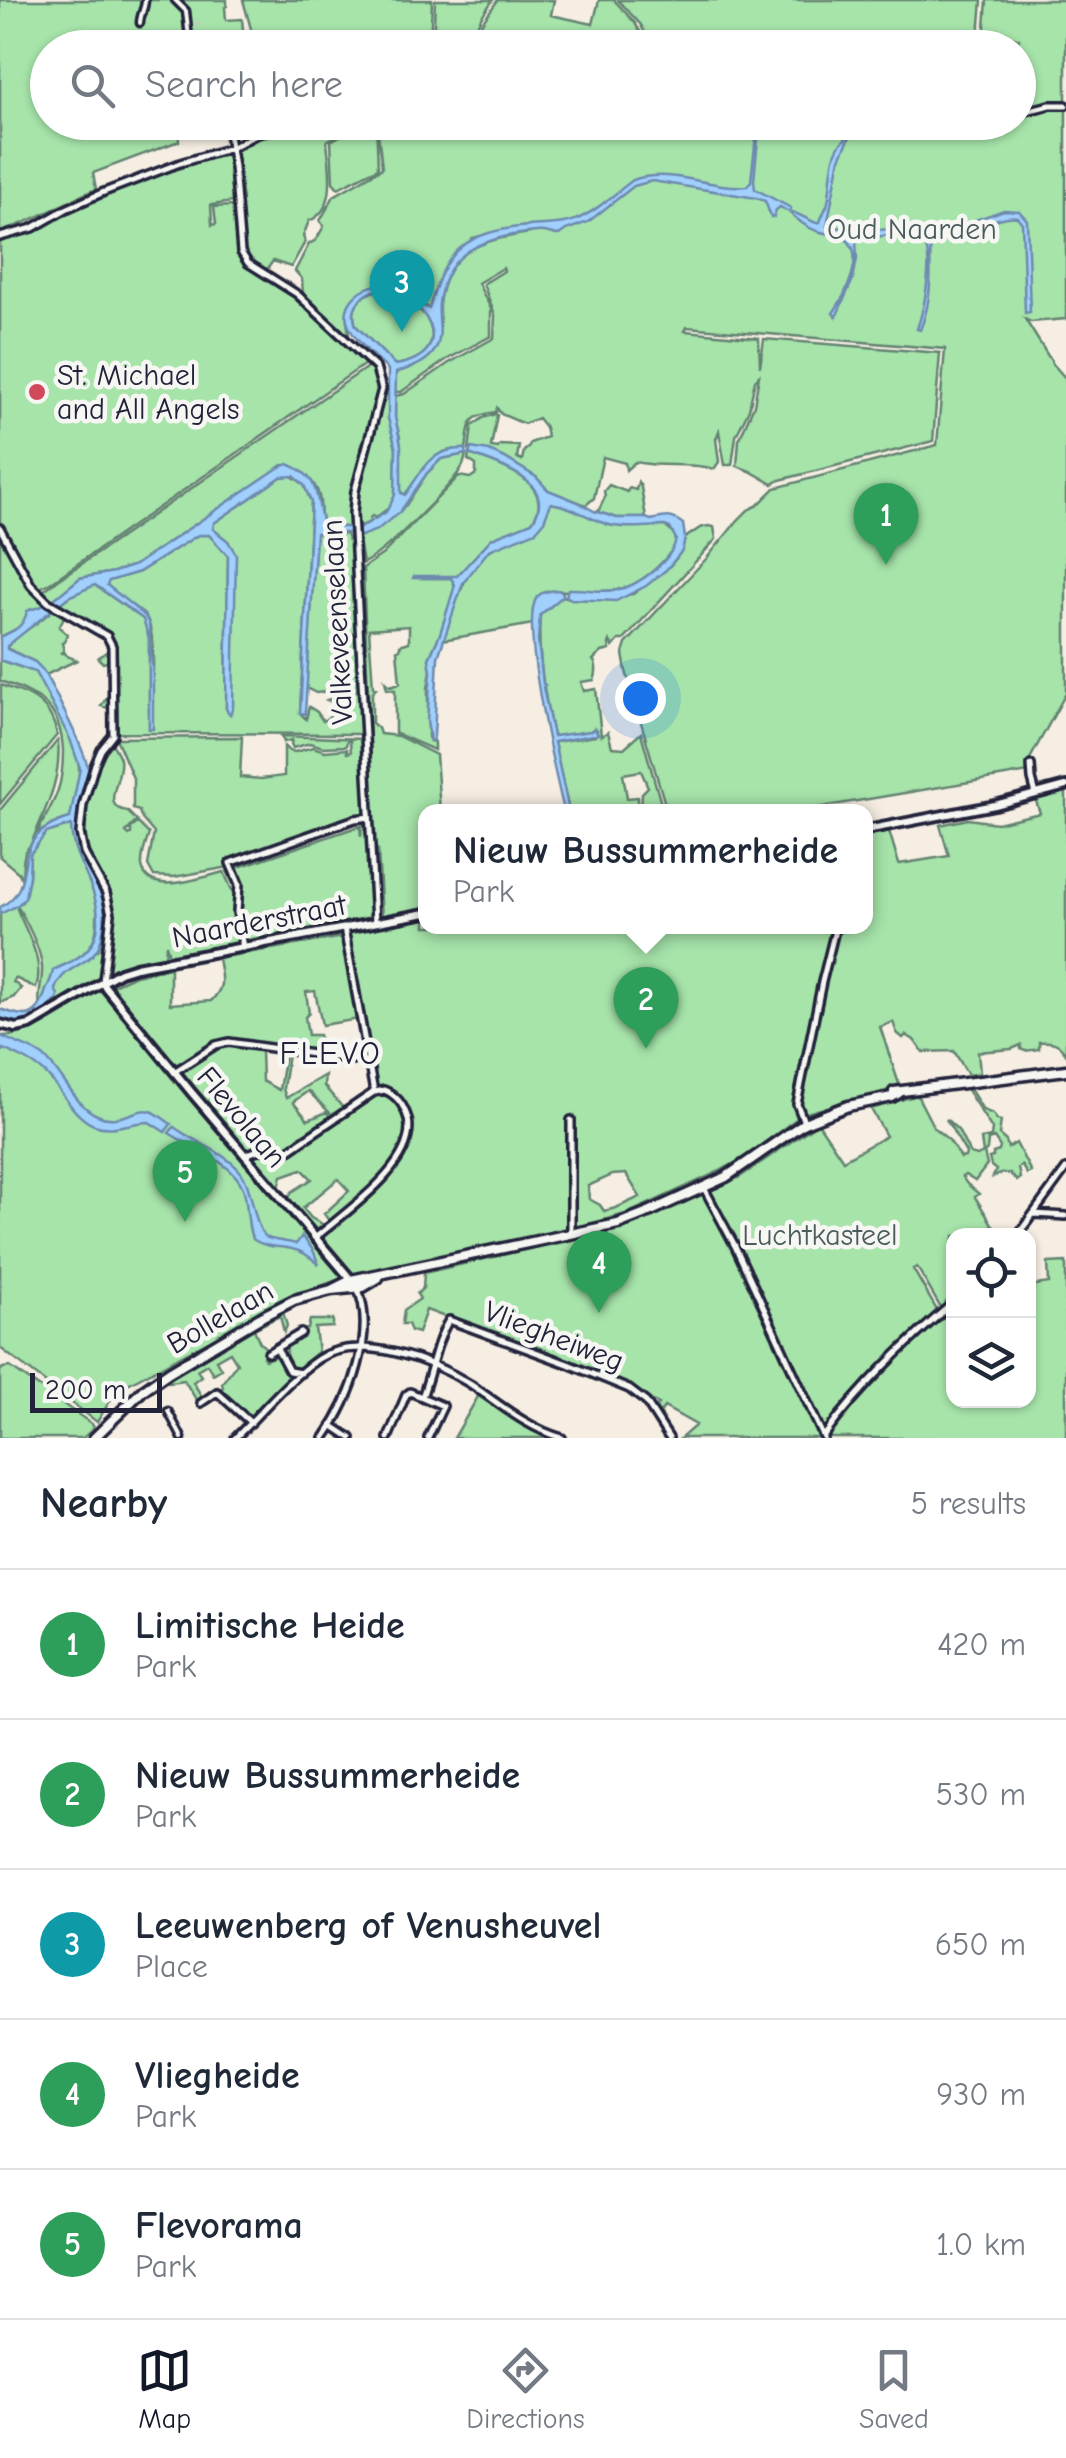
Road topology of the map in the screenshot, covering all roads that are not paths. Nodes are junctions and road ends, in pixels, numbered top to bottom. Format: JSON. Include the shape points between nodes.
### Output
{"nodes":[{"id":1,"x":144,"y":0,"type":"edge"},
{"id":2,"x":179,"y":2,"type":"edge"},
{"id":3,"x":140,"y":23,"type":"dead end"},
{"id":4,"x":187,"y":24,"type":"junction"},
{"id":5,"x":196,"y":24,"type":"tunnel mouth"},
{"id":6,"x":188,"y":30,"type":"edge"},
{"id":7,"x":1066,"y":105,"type":"edge"},
{"id":8,"x":1036,"y":108,"type":"edge"},
{"id":9,"x":230,"y":140,"type":"edge"},
{"id":10,"x":246,"y":140,"type":"edge"},
{"id":11,"x":231,"y":148,"type":"junction"},
{"id":12,"x":0,"y":237,"type":"edge"},
{"id":13,"x":0,"y":528,"type":"edge"},
{"id":14,"x":1031,"y":764,"type":"dead end"},
{"id":15,"x":1066,"y":786,"type":"edge"},
{"id":16,"x":1036,"y":794,"type":"junction"},
{"id":17,"x":369,"y":816,"type":"junction"},
{"id":18,"x":873,"y":829,"type":"edge"},
{"id":19,"x":418,"y":914,"type":"edge"},
{"id":20,"x":375,"y":922,"type":"junction"},
{"id":21,"x":344,"y":928,"type":"junction"},
{"id":22,"x":834,"y":934,"type":"edge"},
{"id":23,"x":242,"y":948,"type":"junction"},
{"id":24,"x":103,"y":981,"type":"junction"},
{"id":25,"x":0,"y":1024,"type":"edge"},
{"id":26,"x":369,"y":1062,"type":"junction"},
{"id":27,"x":1066,"y":1070,"type":"edge"},
{"id":28,"x":174,"y":1072,"type":"junction"},
{"id":29,"x":374,"y":1092,"type":"junction"},
{"id":30,"x":571,"y":1120,"type":"dead end"},
{"id":31,"x":804,"y":1123,"type":"junction"},
{"id":32,"x":245,"y":1156,"type":"junction"},
{"id":33,"x":1066,"y":1169,"type":"edge"},
{"id":34,"x":704,"y":1188,"type":"junction"},
{"id":35,"x":1034,"y":1214,"type":"junction"},
{"id":36,"x":1066,"y":1216,"type":"edge"},
{"id":37,"x":1023,"y":1228,"type":"edge"},
{"id":38,"x":571,"y":1234,"type":"junction"},
{"id":39,"x":315,"y":1238,"type":"junction"},
{"id":40,"x":354,"y":1284,"type":"junction"},
{"id":41,"x":946,"y":1309,"type":"edge"},
{"id":42,"x":301,"y":1333,"type":"dead end"},
{"id":43,"x":362,"y":1347,"type":"junction"},
{"id":44,"x":277,"y":1349,"type":"junction"},
{"id":45,"x":268,"y":1353,"type":"dead end"},
{"id":46,"x":432,"y":1366,"type":"junction"},
{"id":47,"x":300,"y":1373,"type":"junction"},
{"id":48,"x":422,"y":1397,"type":"junction"},
{"id":49,"x":201,"y":1403,"type":"dead end"},
{"id":50,"x":168,"y":1411,"type":"dead end"},
{"id":51,"x":250,"y":1423,"type":"junction"},
{"id":52,"x":333,"y":1426,"type":"junction"},
{"id":53,"x":95,"y":1438,"type":"edge"},
{"id":54,"x":182,"y":1438,"type":"edge"},
{"id":55,"x":235,"y":1438,"type":"edge"},
{"id":56,"x":324,"y":1438,"type":"edge"},
{"id":57,"x":351,"y":1438,"type":"edge"},
{"id":58,"x":388,"y":1438,"type":"edge"},
{"id":59,"x":428,"y":1438,"type":"edge"},
{"id":60,"x":562,"y":1438,"type":"edge"},
{"id":61,"x":668,"y":1438,"type":"edge"},
{"id":62,"x":824,"y":1438,"type":"edge"}],
"edges":[{"from":1,"to":3,"type":"street"},
{"from":2,"to":4,"type":"street"},
{"from":4,"to":5,"type":"street"},
{"from":4,"to":6,"type":"street"},
{"from":7,"to":8,"type":"street"},
{"from":9,"to":11,"type":"street"},
{"from":10,"to":11,"type":"street"},
{"from":11,"to":12,"type":"street"},
{"from":11,"to":17,"type":"street","name":"Valkeveenselaan","via":[[240,252],[370,361],[382,388],[353,523]]},
{"from":13,"to":24,"type":"street","via":[[31,585],[112,646],[113,735],[95,764],[80,834],[111,914]]},
{"from":14,"to":16,"type":"street"},
{"from":15,"to":16,"type":"street"},
{"from":16,"to":18,"type":"street"},
{"from":17,"to":20,"type":"street","name":"Valkeveenselaan"},
{"from":17,"to":23,"type":"street","via":[[230,863],[239,884]]},
{"from":19,"to":20,"type":"street","name":"Naarderstraat"},
{"from":20,"to":21,"type":"street","name":"Naarderstraat"},
{"from":21,"to":23,"type":"street","name":"Naarderstraat"},
{"from":21,"to":26,"type":"street"},
{"from":22,"to":31,"type":"street","via":[[797,1104]]},
{"from":23,"to":24,"type":"street","name":"Naarderstraat","via":[[136,968]]},
{"from":24,"to":25,"type":"street","name":"Naarderstraat","via":[[30,1026]]},
{"from":24,"to":28,"type":"street","name":"Flevolaan"},
{"from":26,"to":28,"type":"street","via":[[229,1042]]},
{"from":26,"to":29,"type":"street"},
{"from":27,"to":31,"type":"main road","name":"Bollelaan","via":[[899,1092]]},
{"from":28,"to":32,"type":"street","name":"Flevolaan"},
{"from":29,"to":32,"type":"street","via":[[289,1150]]},
{"from":29,"to":39,"type":"street","via":[[397,1098],[406,1111],[408,1141],[386,1176]]},
{"from":30,"to":38,"type":"street"},
{"from":31,"to":34,"type":"main road","name":"Bollelaan"},
{"from":32,"to":39,"type":"street","name":"Flevolaan"},
{"from":33,"to":35,"type":"street"},
{"from":34,"to":38,"type":"main road","name":"Bollelaan","via":[[618,1224]]},
{"from":34,"to":62,"type":"street"},
{"from":35,"to":36,"type":"street"},
{"from":35,"to":37,"type":"street"},
{"from":38,"to":40,"type":"main road","name":"Bollelaan"},
{"from":39,"to":40,"type":"street","name":"Flevolaan"},
{"from":40,"to":43,"type":"street","via":[[365,1308]]},
{"from":40,"to":53,"type":"main road","name":"Bollelaan","via":[[272,1310],[143,1390]]},
{"from":41,"to":62,"type":"street","via":[[879,1370]]},
{"from":42,"to":44,"type":"street"},
{"from":43,"to":46,"type":"street"},
{"from":43,"to":47,"type":"street","via":[[328,1354]]},
{"from":43,"to":52,"type":"street"},
{"from":44,"to":45,"type":"street"},
{"from":44,"to":47,"type":"street","via":[[289,1371]]},
{"from":46,"to":48,"type":"street"},
{"from":46,"to":60,"type":"street"},
{"from":46,"to":61,"type":"street","name":"Vliegheiweg","via":[[446,1322],[454,1321],[629,1389],[646,1402]]},
{"from":47,"to":51,"type":"street"},
{"from":48,"to":58,"type":"street","via":[[406,1394]]},
{"from":48,"to":59,"type":"street","via":[[443,1406]]},
{"from":49,"to":51,"type":"street","via":[[218,1392]]},
{"from":50,"to":54,"type":"street"},
{"from":51,"to":55,"type":"street"},
{"from":52,"to":56,"type":"street"},
{"from":52,"to":57,"type":"street"}]}
